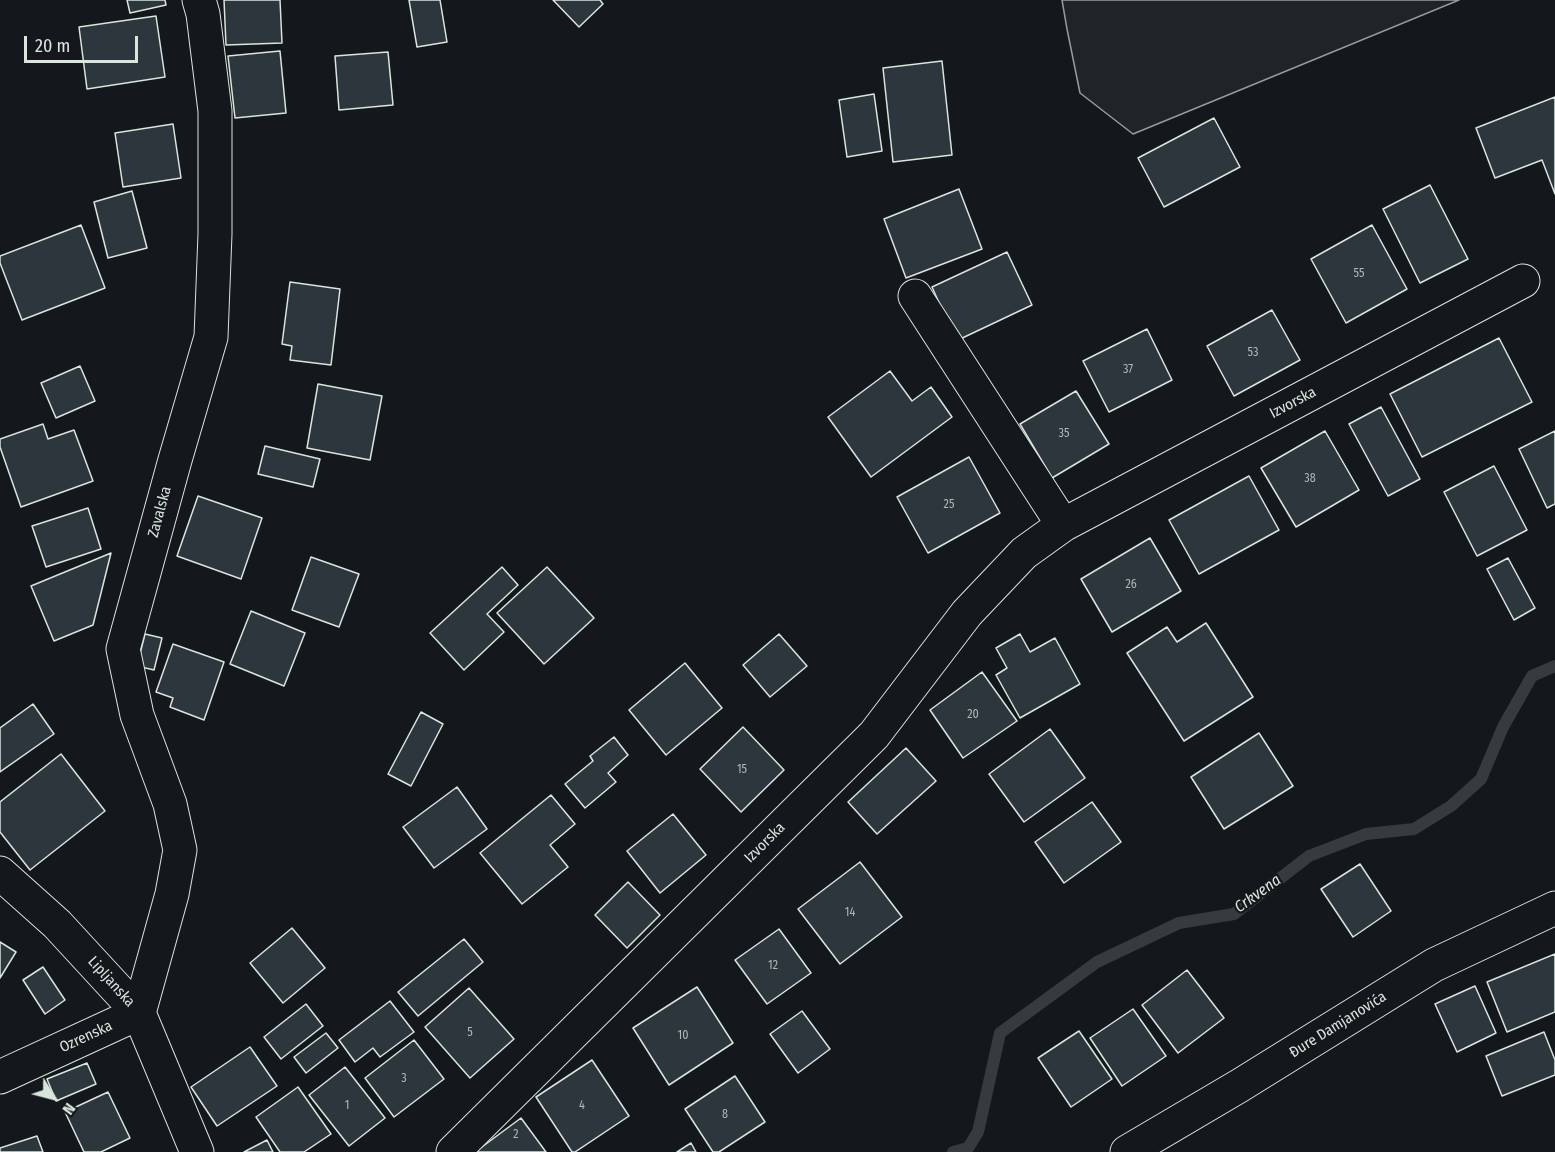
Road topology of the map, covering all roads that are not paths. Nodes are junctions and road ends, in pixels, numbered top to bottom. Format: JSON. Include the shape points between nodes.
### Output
{"nodes":[{"id":1,"x":199,"y":0,"type":"edge"},
{"id":2,"x":1523,"y":281,"type":"dead end"},
{"id":3,"x":915,"y":296,"type":"dead end"},
{"id":4,"x":1063,"y":525,"type":"junction"},
{"id":5,"x":0,"y":873,"type":"edge"},
{"id":6,"x":1555,"y":908,"type":"edge"},
{"id":7,"x":139,"y":1013,"type":"junction"},
{"id":8,"x":0,"y":1077,"type":"edge"},
{"id":9,"x":197,"y":1152,"type":"edge"},
{"id":10,"x":453,"y":1152,"type":"edge"},
{"id":11,"x":1127,"y":1152,"type":"edge"}],
"edges":[{"from":1,"to":7,"type":"street","name":"Zavalska","via":[[215,111],[211,337],[123,649],[137,715],[170,804],[180,850]]},
{"from":2,"to":4,"type":"street","name":"Izvorska"},
{"from":3,"to":4,"type":"street"},
{"from":4,"to":10,"type":"street","name":"Izvorska","via":[[1024,553],[967,613],[874,735]]},
{"from":5,"to":7,"type":"street","name":"Lipljanska","via":[[57,924]]},
{"from":6,"to":11,"type":"street","name":"Đure Damjanovića","via":[[1434,965]]},
{"from":7,"to":8,"type":"street","name":"Ozrenska"},
{"from":7,"to":9,"type":"street","name":"Lipljanska"}]}
